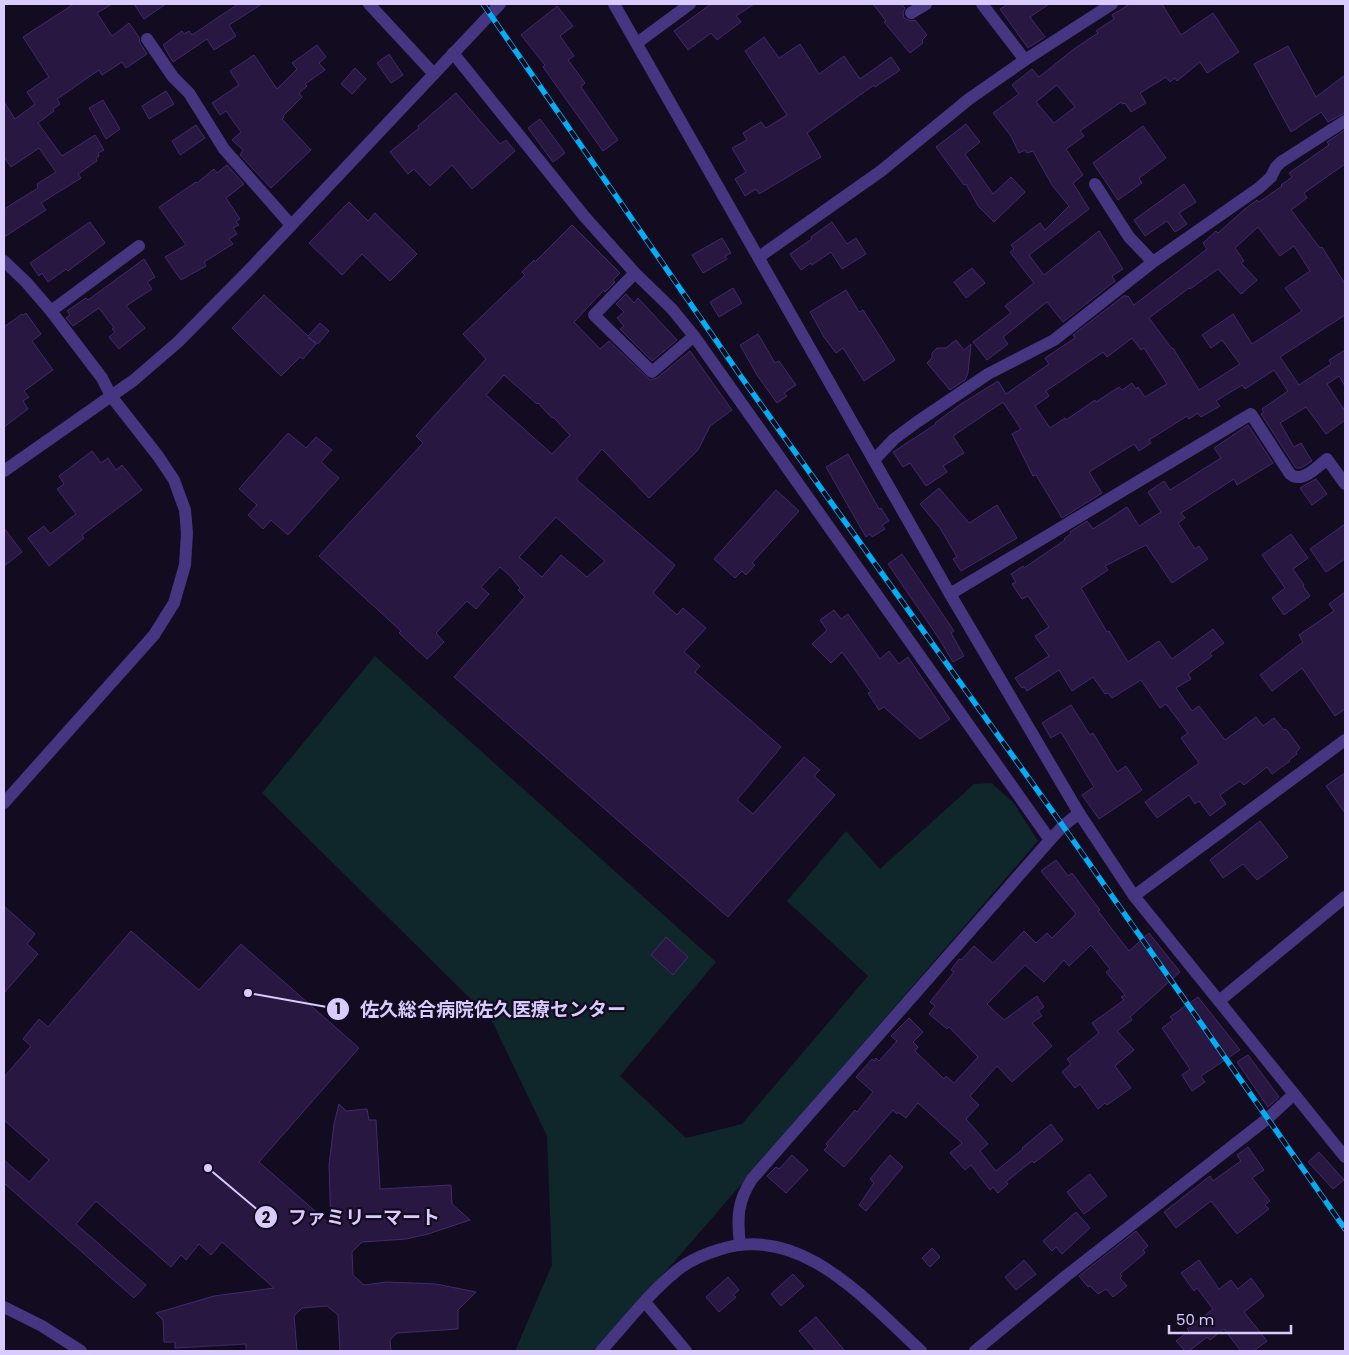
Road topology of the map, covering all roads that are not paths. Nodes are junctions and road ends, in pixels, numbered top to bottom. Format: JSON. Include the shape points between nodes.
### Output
{"nodes":[{"id":1,"x":369,"y":4,"type":"edge"},
{"id":2,"x":500,"y":4,"type":"edge"},
{"id":3,"x":614,"y":4,"type":"edge"},
{"id":4,"x":690,"y":4,"type":"edge"},
{"id":5,"x":926,"y":4,"type":"edge"},
{"id":6,"x":982,"y":4,"type":"edge"},
{"id":7,"x":1112,"y":4,"type":"edge"},
{"id":8,"x":911,"y":13,"type":"dead end"},
{"id":9,"x":147,"y":39,"type":"dead end"},
{"id":10,"x":637,"y":43,"type":"junction"},
{"id":11,"x":453,"y":53,"type":"junction"},
{"id":12,"x":1024,"y":60,"type":"junction"},
{"id":13,"x":433,"y":73,"type":"junction"},
{"id":14,"x":1345,"y":121,"type":"edge"},
{"id":15,"x":1095,"y":184,"type":"dead end"},
{"id":16,"x":291,"y":225,"type":"junction"},
{"id":17,"x":139,"y":246,"type":"dead end"},
{"id":18,"x":759,"y":257,"type":"junction"},
{"id":19,"x":4,"y":261,"type":"edge"},
{"id":20,"x":1152,"y":262,"type":"junction"},
{"id":21,"x":635,"y":273,"type":"junction"},
{"id":22,"x":51,"y":311,"type":"junction"},
{"id":23,"x":694,"y":336,"type":"junction"},
{"id":24,"x":111,"y":396,"type":"junction"},
{"id":25,"x":874,"y":460,"type":"junction"},
{"id":26,"x":4,"y":471,"type":"edge"},
{"id":27,"x":1345,"y":484,"type":"edge"},
{"id":28,"x":950,"y":594,"type":"junction"},
{"id":29,"x":1345,"y":740,"type":"edge"},
{"id":30,"x":4,"y":804,"type":"edge"},
{"id":31,"x":1079,"y":813,"type":"junction"},
{"id":32,"x":1050,"y":840,"type":"junction"},
{"id":33,"x":1134,"y":896,"type":"junction"},
{"id":34,"x":1345,"y":897,"type":"edge"},
{"id":35,"x":1219,"y":1001,"type":"junction"},
{"id":36,"x":1294,"y":1094,"type":"junction"},
{"id":37,"x":1345,"y":1157,"type":"edge"},
{"id":38,"x":740,"y":1245,"type":"junction"},
{"id":39,"x":645,"y":1302,"type":"junction"},
{"id":40,"x":4,"y":1307,"type":"edge"},
{"id":41,"x":81,"y":1351,"type":"edge"},
{"id":42,"x":601,"y":1351,"type":"edge"},
{"id":43,"x":686,"y":1351,"type":"edge"},
{"id":44,"x":921,"y":1351,"type":"edge"},
{"id":45,"x":975,"y":1351,"type":"edge"}],
"edges":[{"from":1,"to":13,"type":"street"},
{"from":2,"to":11,"type":"street"},
{"from":3,"to":10,"type":"street"},
{"from":4,"to":10,"type":"street"},
{"from":5,"to":8,"type":"street"},
{"from":6,"to":12,"type":"street"},
{"from":7,"to":12,"type":"street"},
{"from":9,"to":16,"type":"street","via":[[173,77],[189,93],[224,149]]},
{"from":10,"to":18,"type":"street"},
{"from":11,"to":13,"type":"street"},
{"from":11,"to":21,"type":"street"},
{"from":12,"to":18,"type":"street","via":[[969,99],[881,171]]},
{"from":13,"to":16,"type":"street"},
{"from":14,"to":20,"type":"street","via":[[1281,162],[1259,188]]},
{"from":15,"to":20,"type":"street","via":[[1128,237]]},
{"from":16,"to":24,"type":"street","via":[[178,342]]},
{"from":17,"to":22,"type":"street"},
{"from":18,"to":25,"type":"street"},
{"from":19,"to":22,"type":"street"},
{"from":20,"to":25,"type":"street","via":[[1054,340],[988,374],[894,439]]},
{"from":21,"to":23,"type":"street"},
{"from":21,"to":23,"type":"street","via":[[594,315],[652,372]]},
{"from":22,"to":24,"type":"street","via":[[102,378]]},
{"from":23,"to":32,"type":"street"},
{"from":24,"to":26,"type":"street"},
{"from":24,"to":30,"type":"street","via":[[174,480],[185,510],[185,566],[174,603],[154,636]]},
{"from":25,"to":28,"type":"street"},
{"from":27,"to":28,"type":"street","via":[[1327,459],[1301,478],[1294,478],[1251,414]]},
{"from":28,"to":31,"type":"street"},
{"from":29,"to":33,"type":"street"},
{"from":31,"to":32,"type":"street"},
{"from":31,"to":33,"type":"street"},
{"from":32,"to":38,"type":"street","via":[[752,1179],[740,1201],[737,1222]]},
{"from":33,"to":35,"type":"street"},
{"from":34,"to":35,"type":"street"},
{"from":35,"to":36,"type":"street"},
{"from":36,"to":37,"type":"street"},
{"from":36,"to":45,"type":"street","via":[[1268,1119],[1073,1270]]},
{"from":38,"to":39,"type":"street","via":[[695,1259],[662,1283]]},
{"from":38,"to":44,"type":"street","via":[[768,1245],[812,1259],[848,1285]]},
{"from":39,"to":42,"type":"street"},
{"from":39,"to":43,"type":"street"},
{"from":40,"to":41,"type":"street"}]}
